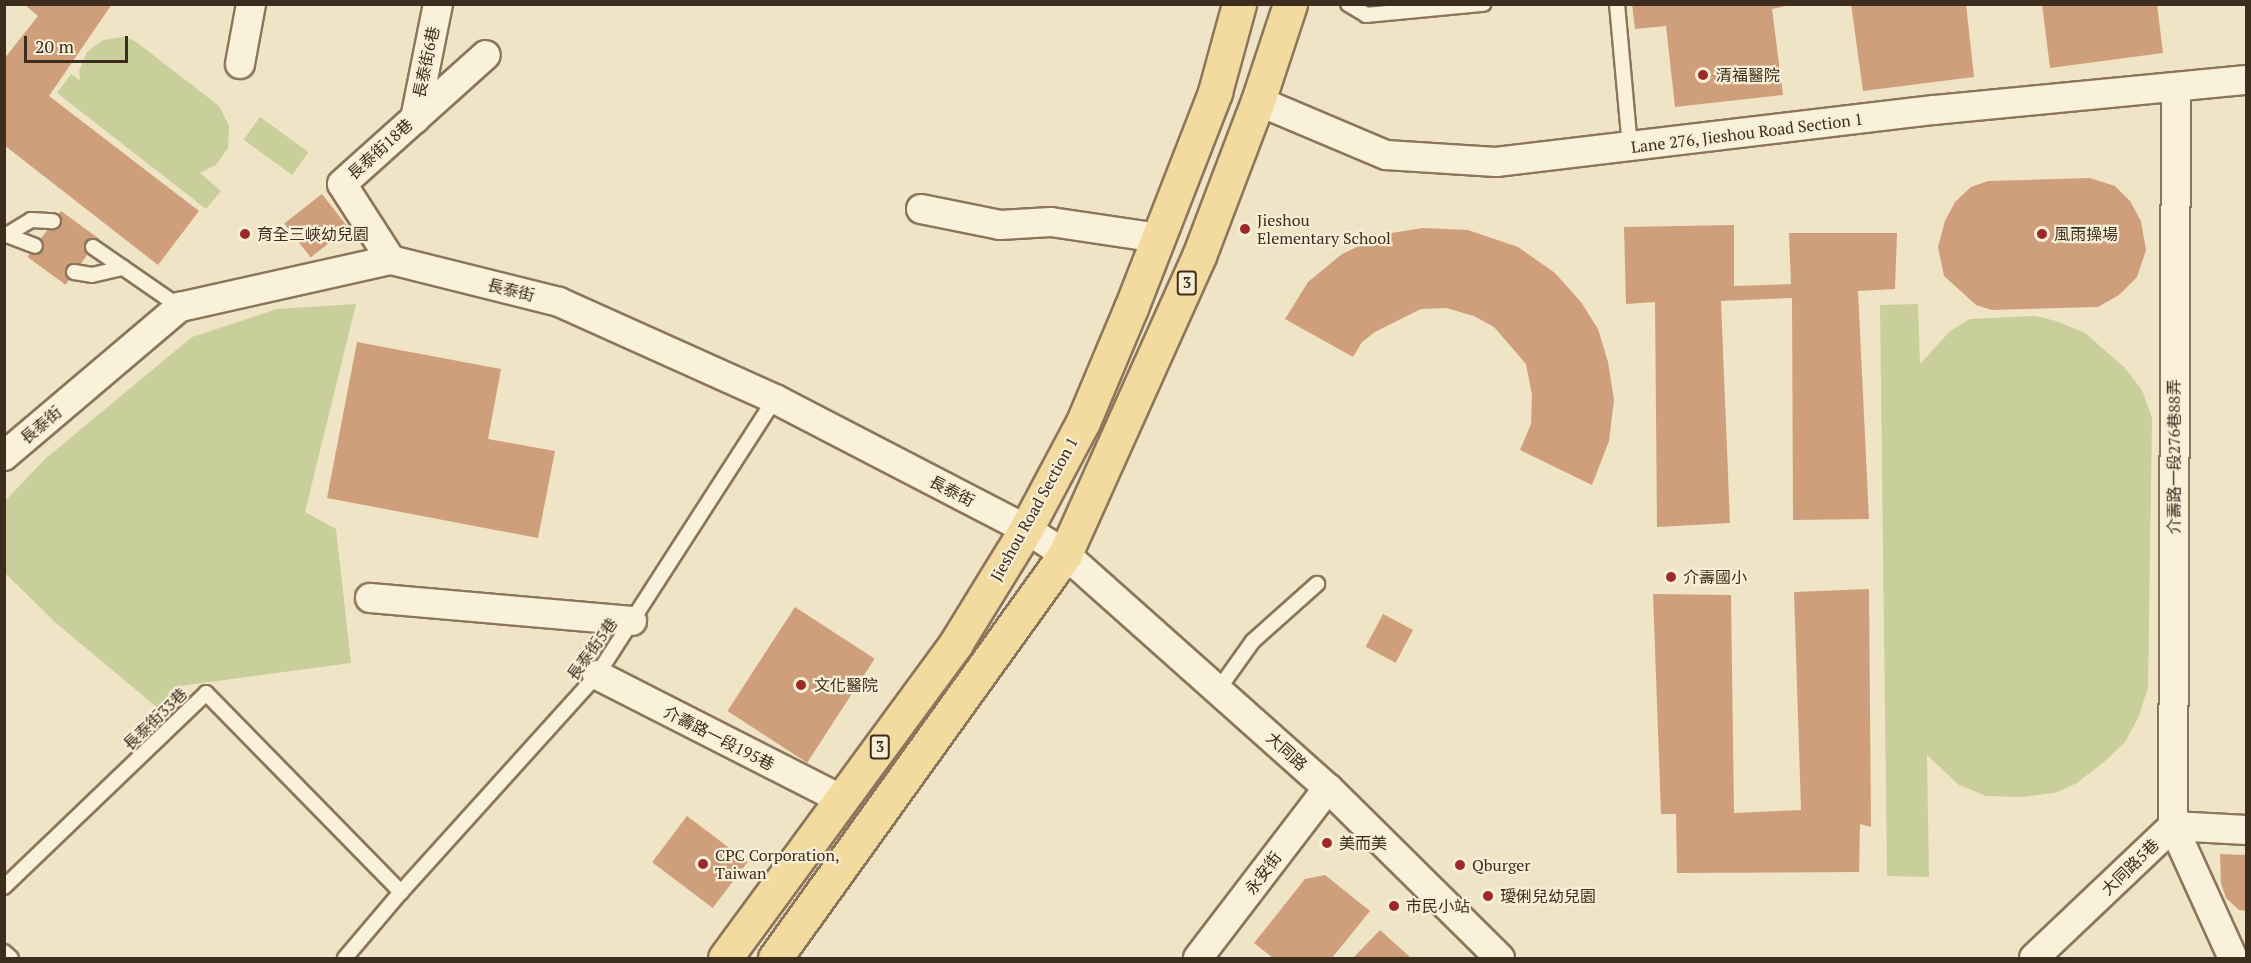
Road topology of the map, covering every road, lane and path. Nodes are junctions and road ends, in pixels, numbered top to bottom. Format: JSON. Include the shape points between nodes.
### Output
{"nodes":[{"id":1,"x":251,"y":4,"type":"edge"},
{"id":2,"x":438,"y":4,"type":"edge"},
{"id":3,"x":1239,"y":4,"type":"edge"},
{"id":4,"x":1290,"y":4,"type":"edge"},
{"id":5,"x":1348,"y":4,"type":"edge"},
{"id":6,"x":1483,"y":4,"type":"edge"},
{"id":7,"x":1617,"y":4,"type":"edge"},
{"id":8,"x":486,"y":55,"type":"dead end"},
{"id":9,"x":240,"y":64,"type":"dead end"},
{"id":10,"x":2247,"y":80,"type":"edge"},
{"id":11,"x":2176,"y":87,"type":"junction"},
{"id":12,"x":1258,"y":101,"type":"junction"},
{"id":13,"x":415,"y":119,"type":"junction"},
{"id":14,"x":1630,"y":147,"type":"junction"},
{"id":15,"x":921,"y":209,"type":"dead end"},
{"id":16,"x":53,"y":221,"type":"dead end"},
{"id":17,"x":6,"y":234,"type":"edge"},
{"id":18,"x":1158,"y":238,"type":"junction"},
{"id":19,"x":35,"y":246,"type":"dead end"},
{"id":20,"x":93,"y":247,"type":"dead end"},
{"id":21,"x":391,"y":260,"type":"junction"},
{"id":22,"x":123,"y":268,"type":"junction"},
{"id":23,"x":75,"y":272,"type":"dead end"},
{"id":24,"x":180,"y":307,"type":"junction"},
{"id":25,"x":775,"y":399,"type":"junction"},
{"id":26,"x":4,"y":456,"type":"edge"},
{"id":27,"x":1026,"y":529,"type":"junction"},
{"id":28,"x":1065,"y":554,"type":"junction"},
{"id":29,"x":1317,"y":584,"type":"dead end"},
{"id":30,"x":370,"y":598,"type":"dead end"},
{"id":31,"x":633,"y":621,"type":"junction"},
{"id":32,"x":597,"y":675,"type":"junction"},
{"id":33,"x":1218,"y":690,"type":"junction"},
{"id":34,"x":1328,"y":788,"type":"junction"},
{"id":35,"x":842,"y":800,"type":"junction"},
{"id":36,"x":2173,"y":826,"type":"junction"},
{"id":37,"x":2247,"y":830,"type":"edge"},
{"id":38,"x":4,"y":887,"type":"edge"},
{"id":39,"x":401,"y":892,"type":"junction"},
{"id":40,"x":4,"y":952,"type":"edge"},
{"id":41,"x":11,"y":958,"type":"edge"},
{"id":42,"x":345,"y":958,"type":"edge"},
{"id":43,"x":725,"y":958,"type":"edge"},
{"id":44,"x":775,"y":958,"type":"edge"},
{"id":45,"x":1198,"y":958,"type":"edge"},
{"id":46,"x":1500,"y":958,"type":"edge"},
{"id":47,"x":2034,"y":958,"type":"edge"},
{"id":48,"x":2233,"y":958,"type":"edge"}],
"edges":[{"from":1,"to":9,"type":"street"},
{"from":2,"to":13,"type":"street","name":"長泰街6巷"},
{"from":3,"to":18,"type":"main road","name":"Jieshou Road Section 1","number":"3","via":[[1215,92]]},
{"from":4,"to":12,"type":"main road","number":"3"},
{"from":5,"to":6,"type":"lane","via":[[1366,15]]},
{"from":7,"to":14,"type":"lane"},
{"from":8,"to":13,"type":"street","name":"長泰街18巷"},
{"from":10,"to":11,"type":"street","name":"Lane 276, Jieshou Road Section 1"},
{"from":11,"to":14,"type":"street","name":"Lane 276, Jieshou Road Section 1","via":[[1934,110]]},
{"from":11,"to":36,"type":"street","name":"介壽路一段276巷88弄"},
{"from":12,"to":14,"type":"street","name":"Lane 276, Jieshou Road Section 1","via":[[1386,155],[1496,162]]},
{"from":12,"to":28,"type":"main road","number":"3","via":[[1199,256]]},
{"from":13,"to":21,"type":"street","name":"長泰街18巷","via":[[342,184]]},
{"from":15,"to":18,"type":"street","via":[[1000,225],[1051,222]]},
{"from":16,"to":17,"type":"lane","via":[[31,220]]},
{"from":17,"to":19,"type":"lane"},
{"from":18,"to":27,"type":"main road","name":"Jieshou Road Section 1","number":"3","via":[[1083,422]]},
{"from":20,"to":22,"type":"lane"},
{"from":21,"to":24,"type":"street","name":"長泰街"},
{"from":21,"to":25,"type":"street","name":"長泰街","via":[[559,302]]},
{"from":22,"to":23,"type":"lane","via":[[92,275]]},
{"from":22,"to":24,"type":"lane"},
{"from":24,"to":26,"type":"street","name":"長泰街"},
{"from":25,"to":27,"type":"street","name":"長泰街"},
{"from":25,"to":31,"type":"lane","name":"長泰街5巷"},
{"from":27,"to":28,"type":"street","name":"長泰街"},
{"from":27,"to":35,"type":"main road","name":"Jieshou Road Section 1","number":"3","via":[[956,643]]},
{"from":28,"to":33,"type":"street","name":"大同路"},
{"from":28,"to":44,"type":"main road","number":"3"},
{"from":29,"to":33,"type":"lane","via":[[1253,641]]},
{"from":30,"to":31,"type":"street"},
{"from":31,"to":32,"type":"lane","name":"長泰街5巷"},
{"from":32,"to":35,"type":"street","name":"介壽路一段195巷"},
{"from":32,"to":39,"type":"lane","name":"長泰街5巷"},
{"from":33,"to":34,"type":"street","name":"大同路"},
{"from":34,"to":45,"type":"street","name":"永安街"},
{"from":34,"to":46,"type":"street","name":"大同路"},
{"from":35,"to":43,"type":"main road","name":"Jieshou Road Section 1","number":"3"},
{"from":36,"to":37,"type":"street","name":"大同路5巷"},
{"from":36,"to":47,"type":"street","name":"大同路5巷"},
{"from":36,"to":48,"type":"street"},
{"from":38,"to":39,"type":"lane","name":"長泰街33巷","via":[[206,693]]},
{"from":39,"to":42,"type":"lane","name":"長泰街5巷"},
{"from":40,"to":41,"type":"lane"}]}
